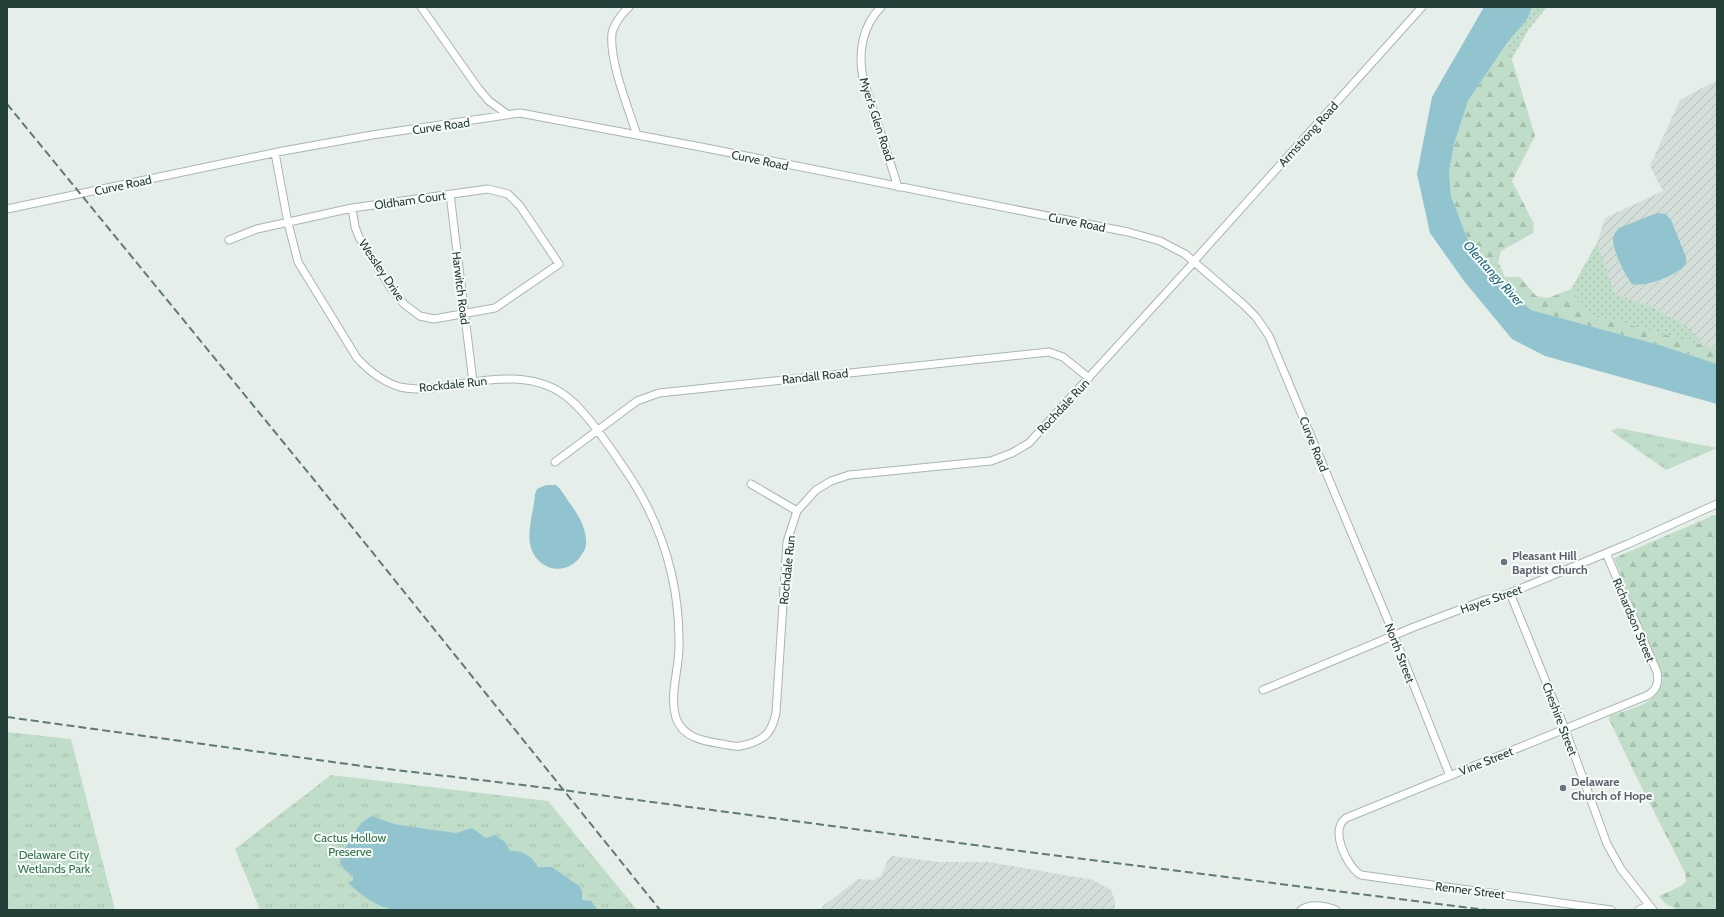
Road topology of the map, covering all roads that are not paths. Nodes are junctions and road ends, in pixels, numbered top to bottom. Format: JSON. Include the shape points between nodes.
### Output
{"nodes":[{"id":1,"x":421,"y":7,"type":"edge"},
{"id":2,"x":629,"y":7,"type":"edge"},
{"id":3,"x":881,"y":7,"type":"edge"},
{"id":4,"x":1422,"y":7,"type":"edge"},
{"id":5,"x":507,"y":114,"type":"junction"},
{"id":6,"x":637,"y":135,"type":"junction"},
{"id":7,"x":275,"y":152,"type":"junction"},
{"id":8,"x":898,"y":187,"type":"junction"},
{"id":9,"x":450,"y":194,"type":"junction"},
{"id":10,"x":352,"y":208,"type":"junction"},
{"id":11,"x":7,"y":209,"type":"edge"},
{"id":12,"x":288,"y":223,"type":"junction"},
{"id":13,"x":229,"y":240,"type":"dead end"},
{"id":14,"x":1194,"y":261,"type":"junction"},
{"id":15,"x":559,"y":264,"type":"joint"},
{"id":16,"x":464,"y":314,"type":"junction"},
{"id":17,"x":1089,"y":378,"type":"junction"},
{"id":18,"x":473,"y":382,"type":"junction"},
{"id":19,"x":597,"y":431,"type":"junction"},
{"id":20,"x":555,"y":462,"type":"dead end"},
{"id":21,"x":625,"y":469,"type":"joint"},
{"id":22,"x":751,"y":484,"type":"dead end"},
{"id":23,"x":1717,"y":504,"type":"edge"},
{"id":24,"x":797,"y":512,"type":"junction"},
{"id":25,"x":1350,"y":531,"type":"joint"},
{"id":26,"x":1606,"y":553,"type":"junction"},
{"id":27,"x":1510,"y":593,"type":"junction"},
{"id":28,"x":1393,"y":635,"type":"junction"},
{"id":29,"x":1656,"y":687,"type":"joint"},
{"id":30,"x":1263,"y":690,"type":"dead end"},
{"id":31,"x":1565,"y":729,"type":"junction"},
{"id":32,"x":1450,"y":776,"type":"junction"},
{"id":33,"x":1343,"y":850,"type":"joint"},
{"id":34,"x":1651,"y":908,"type":"edge"},
{"id":35,"x":1301,"y":910,"type":"edge"},
{"id":36,"x":1333,"y":910,"type":"edge"},
{"id":37,"x":1611,"y":910,"type":"edge"},
{"id":38,"x":1639,"y":910,"type":"edge"}],
"edges":[{"from":1,"to":5,"type":"street","via":[[478,88],[489,101]]},
{"from":2,"to":6,"type":"street","via":[[612,31],[613,52]]},
{"from":3,"to":8,"type":"street","name":"Myer's Glen Road","via":[[866,30],[860,54],[861,66]]},
{"from":4,"to":14,"type":"street","name":"Armstrong Road"},
{"from":5,"to":6,"type":"street","name":"Curve Road","via":[[520,113]]},
{"from":5,"to":7,"type":"street","name":"Curve Road"},
{"from":6,"to":8,"type":"street","name":"Curve Road"},
{"from":7,"to":11,"type":"street","name":"Curve Road"},
{"from":7,"to":12,"type":"street","name":"Rockdale Run"},
{"from":8,"to":14,"type":"street","name":"Curve Road","via":[[1149,237],[1177,248]]},
{"from":9,"to":10,"type":"street","name":"Oldham Court"},
{"from":9,"to":15,"type":"street","name":"Oldham Court","via":[[488,189],[508,194],[520,206]]},
{"from":9,"to":16,"type":"street","name":"Harwitch Road"},
{"from":10,"to":12,"type":"street","name":"Oldham Court"},
{"from":10,"to":16,"type":"street","name":"Wessley Drive","via":[[359,237],[390,287],[404,304],[420,316],[434,319]]},
{"from":12,"to":13,"type":"street","name":"Oldham Court","via":[[257,229]]},
{"from":12,"to":18,"type":"street","name":"Rockdale Run","via":[[298,262],[357,358],[366,368],[385,381],[415,389]]},
{"from":14,"to":17,"type":"street","name":"Rochdale Run"},
{"from":14,"to":25,"type":"street","name":"Curve Road","via":[[1247,308],[1269,335]]},
{"from":15,"to":16,"type":"street","name":"Wessley Drive","via":[[495,308]]},
{"from":16,"to":18,"type":"street","name":"Harwitch Road"},
{"from":17,"to":19,"type":"street","name":"Randall Road","via":[[1063,357],[1049,352],[697,388],[647,396]]},
{"from":17,"to":24,"type":"street","name":"Rochdale Run","via":[[1029,443],[1012,453],[991,461],[849,476],[831,481],[816,490]]},
{"from":18,"to":19,"type":"street","name":"Rockdale Run","via":[[513,378],[538,382],[563,394],[580,408]]},
{"from":19,"to":20,"type":"street","name":"Randall Road"},
{"from":19,"to":21,"type":"street","name":"Rockdale Run"},
{"from":21,"to":24,"type":"street","name":"Rochdale Run","via":[[649,508],[669,559],[677,600],[679,648],[674,705],[676,719],[686,732],[697,740],[738,746],[751,744],[765,735],[773,724],[776,713],[787,542]]},
{"from":22,"to":24,"type":"street"},
{"from":23,"to":26,"type":"street","name":"Hayes Street"},
{"from":25,"to":28,"type":"street","name":"North Street"},
{"from":26,"to":27,"type":"street","name":"Hayes Street"},
{"from":26,"to":29,"type":"street","name":"Richardson Street","via":[[1657,672]]},
{"from":27,"to":28,"type":"street","name":"Hayes Street"},
{"from":27,"to":31,"type":"street","name":"Cheshire Street"},
{"from":28,"to":30,"type":"street","name":"Hayes Street"},
{"from":28,"to":32,"type":"street","name":"North Street"},
{"from":29,"to":31,"type":"street","name":"Vine Street","via":[[1646,696]]},
{"from":31,"to":32,"type":"street","name":"Vine Street"},
{"from":31,"to":34,"type":"street","name":"Cheshire Street","via":[[1612,854],[1626,878]]},
{"from":32,"to":33,"type":"street","name":"Vine Street","via":[[1342,820],[1339,835]]},
{"from":33,"to":37,"type":"street","name":"Renner Street","via":[[1355,871],[1364,876]]},
{"from":34,"to":38,"type":"street"},
{"from":35,"to":36,"type":"street","via":[[1311,906]]}]}
